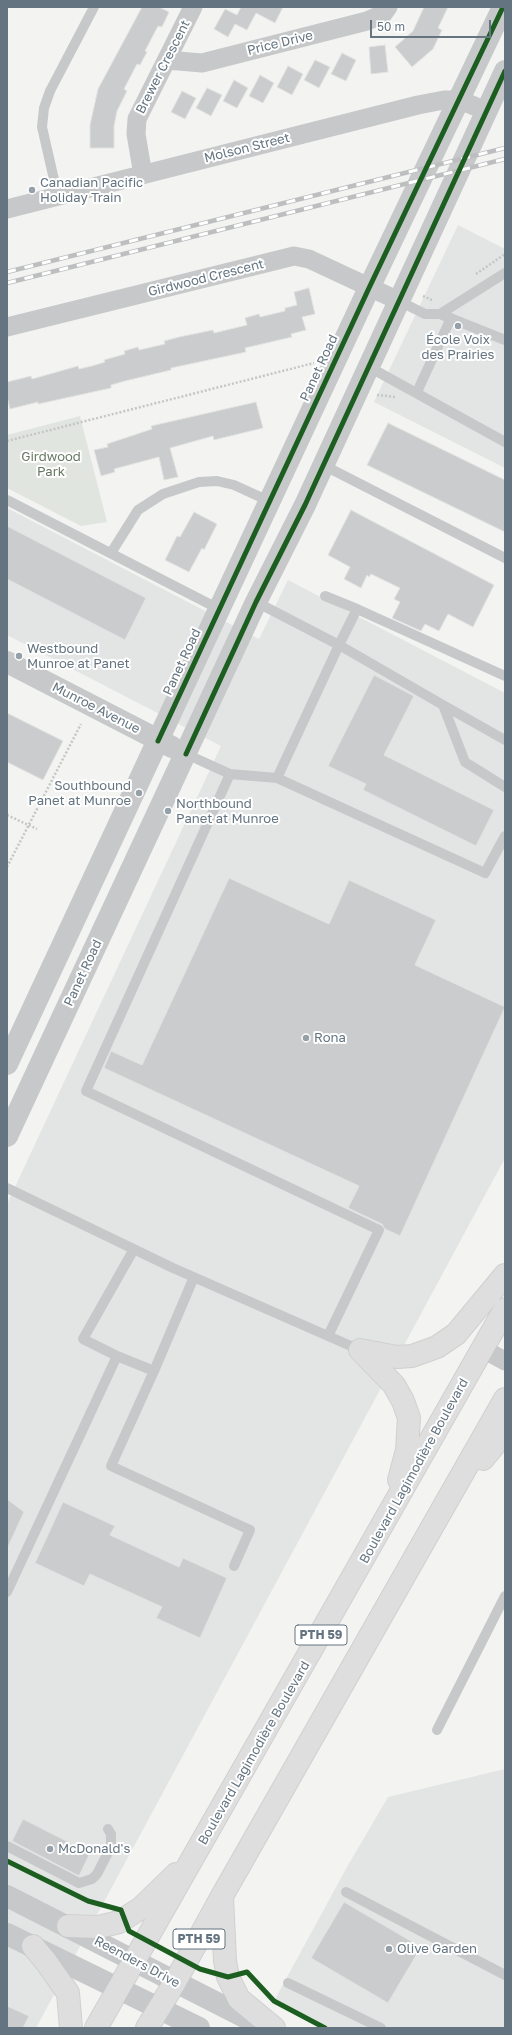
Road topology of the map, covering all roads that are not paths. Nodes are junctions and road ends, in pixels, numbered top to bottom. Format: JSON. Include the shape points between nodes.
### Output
{"nodes":[{"id":1,"x":94,"y":7,"type":"edge"},
{"id":2,"x":193,"y":7,"type":"edge"},
{"id":3,"x":388,"y":7,"type":"edge"},
{"id":4,"x":503,"y":7,"type":"edge"},
{"id":5,"x":167,"y":60,"type":"junction"},
{"id":6,"x":505,"y":71,"type":"edge"},
{"id":7,"x":460,"y":100,"type":"junction"},
{"id":8,"x":486,"y":111,"type":"junction"},
{"id":9,"x":143,"y":175,"type":"junction"},
{"id":10,"x":58,"y":197,"type":"junction"},
{"id":11,"x":7,"y":209,"type":"edge"},
{"id":12,"x":505,"y":272,"type":"edge"},
{"id":13,"x":369,"y":288,"type":"junction"},
{"id":14,"x":399,"y":301,"type":"junction"},
{"id":15,"x":440,"y":314,"type":"junction"},
{"id":16,"x":451,"y":318,"type":"junction"},
{"id":17,"x":7,"y":327,"type":"edge"},
{"id":18,"x":505,"y":340,"type":"edge"},
{"id":19,"x":368,"y":366,"type":"junction"},
{"id":20,"x":417,"y":392,"type":"junction"},
{"id":21,"x":505,"y":442,"type":"edge"},
{"id":22,"x":323,"y":466,"type":"junction"},
{"id":23,"x":7,"y":500,"type":"edge"},
{"id":24,"x":269,"y":501,"type":"junction"},
{"id":25,"x":111,"y":553,"type":"junction"},
{"id":26,"x":505,"y":558,"type":"edge"},
{"id":27,"x":325,"y":596,"type":"dead end"},
{"id":28,"x":256,"y":602,"type":"junction"},
{"id":29,"x":219,"y":610,"type":"junction"},
{"id":30,"x":357,"y":610,"type":"junction"},
{"id":31,"x":338,"y":645,"type":"junction"},
{"id":32,"x":7,"y":662,"type":"edge"},
{"id":33,"x":505,"y":676,"type":"edge"},
{"id":34,"x":443,"y":705,"type":"junction"},
{"id":35,"x":505,"y":740,"type":"edge"},
{"id":36,"x":158,"y":741,"type":"junction"},
{"id":37,"x":186,"y":754,"type":"junction"},
{"id":38,"x":230,"y":774,"type":"junction"},
{"id":39,"x":277,"y":778,"type":"junction"},
{"id":40,"x":505,"y":787,"type":"edge"},
{"id":41,"x":505,"y":836,"type":"edge"},
{"id":42,"x":7,"y":1064,"type":"edge"},
{"id":43,"x":7,"y":1136,"type":"edge"},
{"id":44,"x":7,"y":1188,"type":"edge"},
{"id":45,"x":134,"y":1249,"type":"junction"},
{"id":46,"x":505,"y":1275,"type":"edge"},
{"id":47,"x":194,"y":1277,"type":"junction"},
{"id":48,"x":505,"y":1309,"type":"edge"},
{"id":49,"x":328,"y":1336,"type":"junction"},
{"id":50,"x":482,"y":1349,"type":"junction"},
{"id":51,"x":360,"y":1350,"type":"junction"},
{"id":52,"x":117,"y":1356,"type":"junction"},
{"id":53,"x":505,"y":1361,"type":"edge"},
{"id":54,"x":154,"y":1371,"type":"junction"},
{"id":55,"x":505,"y":1399,"type":"edge"},
{"id":56,"x":505,"y":1432,"type":"edge"},
{"id":57,"x":441,"y":1512,"type":"junction"},
{"id":58,"x":389,"y":1514,"type":"junction"},
{"id":59,"x":234,"y":1566,"type":"dead end"},
{"id":60,"x":7,"y":1592,"type":"edge"},
{"id":61,"x":505,"y":1596,"type":"edge"},
{"id":62,"x":437,"y":1730,"type":"dead end"},
{"id":63,"x":108,"y":1829,"type":"dead end"},
{"id":64,"x":7,"y":1846,"type":"edge"},
{"id":65,"x":196,"y":1853,"type":"junction"},
{"id":66,"x":346,"y":1892,"type":"dead end"},
{"id":67,"x":7,"y":1896,"type":"edge"},
{"id":68,"x":222,"y":1896,"type":"junction"},
{"id":69,"x":7,"y":1904,"type":"edge"},
{"id":70,"x":29,"y":1908,"type":"junction"},
{"id":71,"x":68,"y":1926,"type":"junction"},
{"id":72,"x":7,"y":1934,"type":"edge"},
{"id":73,"x":33,"y":1946,"type":"junction"},
{"id":74,"x":135,"y":1960,"type":"junction"},
{"id":75,"x":505,"y":1975,"type":"edge"},
{"id":76,"x":175,"y":1982,"type":"junction"},
{"id":77,"x":288,"y":1983,"type":"dead end"},
{"id":78,"x":119,"y":1989,"type":"junction"},
{"id":79,"x":160,"y":2008,"type":"junction"},
{"id":80,"x":70,"y":2028,"type":"edge"},
{"id":81,"x":96,"y":2028,"type":"edge"},
{"id":82,"x":147,"y":2028,"type":"edge"},
{"id":83,"x":199,"y":2028,"type":"edge"},
{"id":84,"x":266,"y":2028,"type":"edge"},
{"id":85,"x":274,"y":2028,"type":"edge"},
{"id":86,"x":381,"y":2028,"type":"edge"}],
"edges":[{"from":1,"to":10,"type":"lane","via":[[50,91],[44,108],[42,127]]},
{"from":2,"to":5,"type":"street","name":"Brewer Crescent"},
{"from":3,"to":5,"type":"street","name":"Price Drive","via":[[383,14],[367,21],[202,62]]},
{"from":4,"to":7,"type":"street","name":"Panet Road"},
{"from":5,"to":9,"type":"street","name":"Brewer Crescent","via":[[137,119],[136,134]]},
{"from":6,"to":8,"type":"street","name":"Panet Road"},
{"from":7,"to":8,"type":"street","name":"Molson Street"},
{"from":7,"to":9,"type":"street","name":"Molson Street","via":[[418,105]]},
{"from":7,"to":13,"type":"street","name":"Panet Road"},
{"from":8,"to":14,"type":"street","name":"Panet Road"},
{"from":9,"to":10,"type":"street","name":"Molson Street"},
{"from":10,"to":11,"type":"street","name":"Molson Street"},
{"from":12,"to":15,"type":"lane"},
{"from":13,"to":14,"type":"street","name":"Girdwood Crescent"},
{"from":13,"to":17,"type":"street","name":"Girdwood Crescent","via":[[309,259],[294,256]]},
{"from":13,"to":24,"type":"street","name":"Panet Road"},
{"from":14,"to":15,"type":"lane","via":[[425,314]]},
{"from":14,"to":19,"type":"street","name":"Panet Road"},
{"from":15,"to":16,"type":"lane"},
{"from":16,"to":18,"type":"lane"},
{"from":16,"to":20,"type":"lane"},
{"from":19,"to":20,"type":"lane"},
{"from":19,"to":22,"type":"street","name":"Panet Road"},
{"from":20,"to":21,"type":"lane"},
{"from":22,"to":26,"type":"lane"},
{"from":22,"to":28,"type":"street","name":"Panet Road"},
{"from":23,"to":25,"type":"lane"},
{"from":24,"to":25,"type":"lane","via":[[217,481],[199,482],[163,494],[138,510]]},
{"from":24,"to":29,"type":"street","name":"Panet Road"},
{"from":25,"to":29,"type":"lane"},
{"from":27,"to":30,"type":"lane"},
{"from":28,"to":31,"type":"lane"},
{"from":28,"to":37,"type":"street","name":"Panet Road"},
{"from":29,"to":36,"type":"street","name":"Panet Road"},
{"from":30,"to":31,"type":"lane"},
{"from":30,"to":33,"type":"lane"},
{"from":31,"to":34,"type":"lane"},
{"from":31,"to":39,"type":"lane"},
{"from":32,"to":36,"type":"street","name":"Munroe Avenue"},
{"from":34,"to":35,"type":"lane"},
{"from":34,"to":40,"type":"lane","via":[[465,762]]},
{"from":36,"to":37,"type":"street","name":"Munroe Avenue"},
{"from":36,"to":42,"type":"street","name":"Panet Road"},
{"from":37,"to":38,"type":"lane"},
{"from":37,"to":43,"type":"street","name":"Panet Road"},
{"from":38,"to":39,"type":"lane"},
{"from":38,"to":49,"type":"lane","via":[[86,1091],[379,1230]]},
{"from":39,"to":41,"type":"lane","via":[[485,873]]},
{"from":44,"to":45,"type":"lane"},
{"from":45,"to":47,"type":"lane"},
{"from":45,"to":52,"type":"lane","via":[[83,1339]]},
{"from":46,"to":51,"type":"main road","via":[[456,1334],[437,1347],[412,1356],[397,1357]]},
{"from":47,"to":49,"type":"lane"},
{"from":47,"to":54,"type":"lane"},
{"from":48,"to":50,"type":"main road","name":"Boulevard Lagimodière Boulevard","number":"PTH 59"},
{"from":49,"to":51,"type":"lane"},
{"from":50,"to":53,"type":"street"},
{"from":50,"to":58,"type":"main road","name":"Boulevard Lagimodière Boulevard","number":"PTH 59"},
{"from":51,"to":58,"type":"main road","via":[[394,1385],[403,1400],[408,1418],[407,1450]]},
{"from":52,"to":54,"type":"lane"},
{"from":52,"to":60,"type":"lane"},
{"from":54,"to":59,"type":"lane","via":[[111,1466],[250,1530]]},
{"from":55,"to":57,"type":"main road","number":"PTH 59"},
{"from":56,"to":57,"type":"main road"},
{"from":57,"to":68,"type":"main road","number":"PTH 59"},
{"from":58,"to":65,"type":"main road","name":"Boulevard Lagimodière Boulevard","number":"PTH 59"},
{"from":61,"to":62,"type":"lane"},
{"from":63,"to":64,"type":"lane","via":[[112,1834],[112,1847],[97,1874],[92,1879],[79,1883]]},
{"from":65,"to":71,"type":"main road","via":[[141,1908],[119,1922],[99,1927]]},
{"from":65,"to":74,"type":"main road","name":"Boulevard Lagimodière Boulevard","number":"PTH 59"},
{"from":66,"to":75,"type":"lane"},
{"from":67,"to":70,"type":"street","name":"Reenders Drive"},
{"from":68,"to":76,"type":"main road","number":"PTH 59"},
{"from":68,"to":85,"type":"main road","via":[[228,1977],[239,1999]]},
{"from":69,"to":70,"type":"street"},
{"from":70,"to":71,"type":"street","name":"Reenders Drive"},
{"from":71,"to":74,"type":"street","name":"Reenders Drive"},
{"from":72,"to":73,"type":"street"},
{"from":73,"to":78,"type":"street"},
{"from":73,"to":80,"type":"main road","via":[[68,1993]]},
{"from":74,"to":76,"type":"street","name":"Reenders Drive"},
{"from":74,"to":78,"type":"main road","name":"Boulevard Lagimodière Boulevard","number":"PTH 59"},
{"from":76,"to":79,"type":"main road","number":"PTH 59"},
{"from":76,"to":84,"type":"street","name":"Reenders Drive"},
{"from":77,"to":86,"type":"lane"},
{"from":78,"to":79,"type":"street"},
{"from":78,"to":81,"type":"main road","name":"Boulevard Lagimodière Boulevard","number":"PTH 59"},
{"from":79,"to":82,"type":"main road","number":"PTH 59"},
{"from":79,"to":83,"type":"street"}]}
